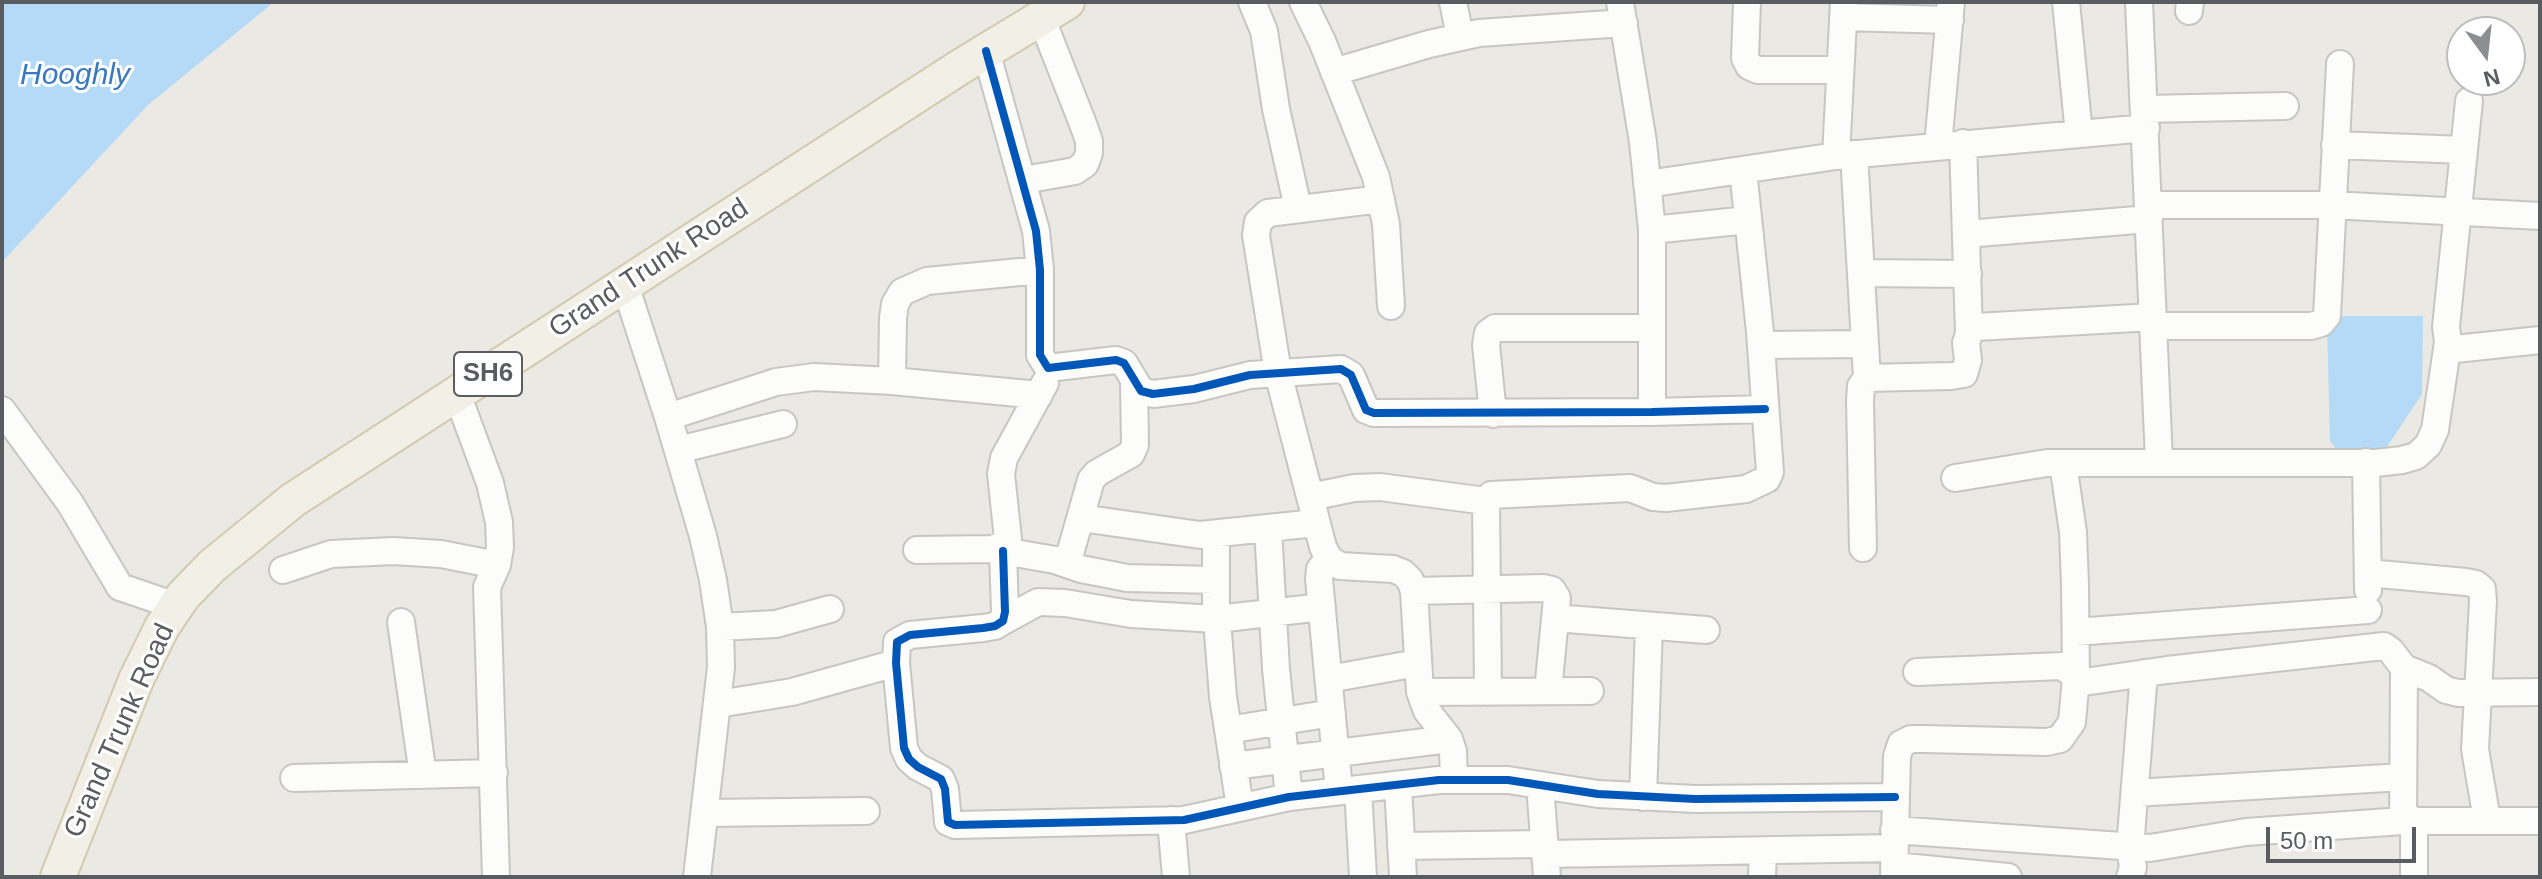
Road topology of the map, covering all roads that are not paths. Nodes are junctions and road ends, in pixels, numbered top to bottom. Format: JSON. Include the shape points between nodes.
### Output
{"nodes":[{"id":1,"x":1252,"y":2,"type":"edge"},
{"id":2,"x":1303,"y":2,"type":"edge"},
{"id":3,"x":1453,"y":2,"type":"edge"},
{"id":4,"x":1747,"y":2,"type":"edge"},
{"id":5,"x":2066,"y":2,"type":"edge"},
{"id":6,"x":2139,"y":2,"type":"edge"},
{"id":7,"x":1054,"y":10,"type":"edge"},
{"id":8,"x":1844,"y":10,"type":"edge"},
{"id":9,"x":1950,"y":11,"type":"edge"},
{"id":10,"x":1622,"y":12,"type":"edge"},
{"id":11,"x":1460,"y":36,"type":"junction"},
{"id":12,"x":986,"y":51,"type":"junction"},
{"id":13,"x":2340,"y":64,"type":"dead end"},
{"id":14,"x":1840,"y":70,"type":"junction"},
{"id":15,"x":1334,"y":72,"type":"junction"},
{"id":16,"x":2469,"y":101,"type":"dead end"},
{"id":17,"x":2285,"y":106,"type":"dead end"},
{"id":18,"x":2146,"y":119,"type":"junction"},
{"id":19,"x":2079,"y":134,"type":"junction"},
{"id":20,"x":1951,"y":144,"type":"junction"},
{"id":21,"x":2335,"y":145,"type":"junction"},
{"id":22,"x":2464,"y":150,"type":"junction"},
{"id":23,"x":1845,"y":155,"type":"junction"},
{"id":24,"x":1743,"y":170,"type":"junction"},
{"id":25,"x":1024,"y":180,"type":"junction"},
{"id":26,"x":1647,"y":184,"type":"junction"},
{"id":27,"x":1381,"y":199,"type":"junction"},
{"id":28,"x":2331,"y":205,"type":"junction"},
{"id":29,"x":1298,"y":208,"type":"junction"},
{"id":30,"x":2149,"y":212,"type":"junction"},
{"id":31,"x":2457,"y":212,"type":"junction"},
{"id":32,"x":2540,"y":216,"type":"edge"},
{"id":33,"x":1748,"y":220,"type":"junction"},
{"id":34,"x":1652,"y":230,"type":"junction"},
{"id":35,"x":1966,"y":234,"type":"junction"},
{"id":36,"x":1040,"y":270,"type":"junction"},
{"id":37,"x":1861,"y":273,"type":"junction"},
{"id":38,"x":1968,"y":274,"type":"junction"},
{"id":39,"x":625,"y":285,"type":"junction"},
{"id":40,"x":1391,"y":306,"type":"dead end"},
{"id":41,"x":2154,"y":321,"type":"junction"},
{"id":42,"x":1652,"y":328,"type":"junction"},
{"id":43,"x":1969,"y":333,"type":"junction"},
{"id":44,"x":2540,"y":340,"type":"edge"},
{"id":45,"x":2448,"y":342,"type":"junction"},
{"id":46,"x":1865,"y":344,"type":"junction"},
{"id":47,"x":1761,"y":345,"type":"junction"},
{"id":48,"x":1048,"y":368,"type":"junction"},
{"id":49,"x":1278,"y":373,"type":"junction"},
{"id":50,"x":1867,"y":378,"type":"junction"},
{"id":51,"x":892,"y":381,"type":"junction"},
{"id":52,"x":1134,"y":382,"type":"junction"},
{"id":53,"x":457,"y":394,"type":"junction"},
{"id":54,"x":1039,"y":395,"type":"junction"},
{"id":55,"x":1765,"y":409,"type":"junction"},
{"id":56,"x":2,"y":410,"type":"edge"},
{"id":57,"x":1652,"y":412,"type":"junction"},
{"id":58,"x":1493,"y":414,"type":"junction"},
{"id":59,"x":668,"y":417,"type":"junction"},
{"id":60,"x":783,"y":424,"type":"dead end"},
{"id":61,"x":678,"y":450,"type":"junction"},
{"id":62,"x":2159,"y":461,"type":"junction"},
{"id":63,"x":2366,"y":462,"type":"junction"},
{"id":64,"x":2063,"y":463,"type":"junction"},
{"id":65,"x":1955,"y":478,"type":"dead end"},
{"id":66,"x":1310,"y":497,"type":"junction"},
{"id":67,"x":1486,"y":501,"type":"junction"},
{"id":68,"x":1081,"y":518,"type":"junction"},
{"id":69,"x":1316,"y":523,"type":"junction"},
{"id":70,"x":1268,"y":529,"type":"junction"},
{"id":71,"x":1216,"y":534,"type":"junction"},
{"id":72,"x":1863,"y":548,"type":"dead end"},
{"id":73,"x":917,"y":550,"type":"dead end"},
{"id":74,"x":997,"y":550,"type":"junction"},
{"id":75,"x":1329,"y":559,"type":"junction"},
{"id":76,"x":1055,"y":560,"type":"junction"},
{"id":77,"x":497,"y":565,"type":"junction"},
{"id":78,"x":283,"y":570,"type":"dead end"},
{"id":79,"x":2368,"y":573,"type":"junction"},
{"id":80,"x":1216,"y":580,"type":"junction"},
{"id":81,"x":1485,"y":589,"type":"junction"},
{"id":82,"x":1414,"y":591,"type":"junction"},
{"id":83,"x":176,"y":606,"type":"junction"},
{"id":84,"x":1322,"y":607,"type":"junction"},
{"id":85,"x":830,"y":609,"type":"dead end"},
{"id":86,"x":2368,"y":610,"type":"junction"},
{"id":87,"x":1273,"y":613,"type":"junction"},
{"id":88,"x":1555,"y":618,"type":"junction"},
{"id":89,"x":1217,"y":619,"type":"junction"},
{"id":90,"x":1003,"y":621,"type":"junction"},
{"id":91,"x":401,"y":622,"type":"dead end"},
{"id":92,"x":1649,"y":626,"type":"junction"},
{"id":93,"x":720,"y":627,"type":"junction"},
{"id":94,"x":1706,"y":630,"type":"dead end"},
{"id":95,"x":2076,"y":632,"type":"junction"},
{"id":96,"x":2369,"y":646,"type":"junction"},
{"id":97,"x":896,"y":663,"type":"junction"},
{"id":98,"x":1417,"y":663,"type":"junction"},
{"id":99,"x":2404,"y":668,"type":"junction"},
{"id":100,"x":1917,"y":672,"type":"dead end"},
{"id":101,"x":2144,"y":673,"type":"junction"},
{"id":102,"x":2076,"y":677,"type":"junction"},
{"id":103,"x":1329,"y":679,"type":"junction"},
{"id":104,"x":1548,"y":691,"type":"junction"},
{"id":105,"x":1590,"y":691,"type":"dead end"},
{"id":106,"x":1420,"y":692,"type":"junction"},
{"id":107,"x":1488,"y":692,"type":"junction"},
{"id":108,"x":2540,"y":692,"type":"edge"},
{"id":109,"x":2479,"y":693,"type":"junction"},
{"id":110,"x":718,"y":704,"type":"junction"},
{"id":111,"x":1332,"y":713,"type":"junction"},
{"id":112,"x":1280,"y":721,"type":"junction"},
{"id":113,"x":1228,"y":730,"type":"junction"},
{"id":114,"x":1449,"y":739,"type":"junction"},
{"id":115,"x":1336,"y":753,"type":"junction"},
{"id":116,"x":1285,"y":759,"type":"junction"},
{"id":117,"x":1233,"y":766,"type":"junction"},
{"id":118,"x":494,"y":773,"type":"junction"},
{"id":119,"x":423,"y":775,"type":"junction"},
{"id":120,"x":2403,"y":777,"type":"junction"},
{"id":121,"x":294,"y":778,"type":"dead end"},
{"id":122,"x":1454,"y":780,"type":"junction"},
{"id":123,"x":1398,"y":785,"type":"junction"},
{"id":124,"x":1540,"y":785,"type":"junction"},
{"id":125,"x":1348,"y":790,"type":"junction"},
{"id":126,"x":2135,"y":793,"type":"junction"},
{"id":127,"x":1289,"y":797,"type":"junction"},
{"id":128,"x":1643,"y":797,"type":"junction"},
{"id":129,"x":1895,"y":797,"type":"junction"},
{"id":130,"x":1240,"y":807,"type":"junction"},
{"id":131,"x":866,"y":811,"type":"dead end"},
{"id":132,"x":705,"y":813,"type":"junction"},
{"id":133,"x":1171,"y":820,"type":"junction"},
{"id":134,"x":2409,"y":820,"type":"junction"},
{"id":135,"x":2487,"y":820,"type":"junction"},
{"id":136,"x":2540,"y":821,"type":"edge"},
{"id":137,"x":1401,"y":846,"type":"junction"},
{"id":138,"x":2130,"y":848,"type":"junction"},
{"id":139,"x":1763,"y":851,"type":"junction"},
{"id":140,"x":1894,"y":855,"type":"edge"},
{"id":141,"x":1545,"y":858,"type":"edge"},
{"id":142,"x":58,"y":877,"type":"edge"},
{"id":143,"x":496,"y":877,"type":"edge"},
{"id":144,"x":697,"y":877,"type":"edge"},
{"id":145,"x":1176,"y":877,"type":"edge"},
{"id":146,"x":1363,"y":877,"type":"edge"},
{"id":147,"x":1403,"y":877,"type":"edge"},
{"id":148,"x":1762,"y":877,"type":"edge"},
{"id":149,"x":2008,"y":877,"type":"edge"},
{"id":150,"x":2130,"y":877,"type":"edge"},
{"id":151,"x":2414,"y":877,"type":"edge"}],
"edges":[{"from":1,"to":29,"type":"street","via":[[1264,31]]},
{"from":2,"to":15,"type":"street"},
{"from":3,"to":11,"type":"street"},
{"from":4,"to":14,"type":"street","via":[[1749,66]]},
{"from":5,"to":19,"type":"street"},
{"from":6,"to":18,"type":"street"},
{"from":7,"to":12,"type":"main road","name":"Grand Trunk Road","number":"SH6"},
{"from":7,"to":25,"type":"street","via":[[1089,153],[1075,171]]},
{"from":8,"to":9,"type":"street"},
{"from":8,"to":14,"type":"street"},
{"from":9,"to":20,"type":"street"},
{"from":10,"to":11,"type":"street"},
{"from":10,"to":26,"type":"street"},
{"from":11,"to":15,"type":"street"},
{"from":12,"to":25,"type":"street"},
{"from":12,"to":39,"type":"main road","name":"Grand Trunk Road","number":"SH6"},
{"from":13,"to":21,"type":"street"},
{"from":14,"to":23,"type":"street"},
{"from":15,"to":27,"type":"street"},
{"from":16,"to":22,"type":"street"},
{"from":17,"to":18,"type":"street"},
{"from":18,"to":19,"type":"street"},
{"from":18,"to":30,"type":"street"},
{"from":19,"to":20,"type":"street"},
{"from":20,"to":23,"type":"street"},
{"from":20,"to":35,"type":"street"},
{"from":21,"to":22,"type":"street"},
{"from":21,"to":28,"type":"street"},
{"from":22,"to":31,"type":"street"},
{"from":23,"to":24,"type":"street"},
{"from":23,"to":37,"type":"street"},
{"from":24,"to":26,"type":"street"},
{"from":24,"to":33,"type":"street"},
{"from":25,"to":36,"type":"street"},
{"from":26,"to":34,"type":"street"},
{"from":27,"to":29,"type":"street"},
{"from":27,"to":40,"type":"street"},
{"from":28,"to":30,"type":"street"},
{"from":28,"to":31,"type":"street"},
{"from":28,"to":41,"type":"street","via":[[2329,306],[2321,323]]},
{"from":29,"to":49,"type":"street","via":[[1268,213],[1258,222],[1256,235]]},
{"from":30,"to":35,"type":"street"},
{"from":30,"to":41,"type":"street"},
{"from":31,"to":32,"type":"street"},
{"from":31,"to":45,"type":"street"},
{"from":33,"to":34,"type":"street"},
{"from":33,"to":47,"type":"street"},
{"from":34,"to":42,"type":"street"},
{"from":35,"to":38,"type":"street"},
{"from":36,"to":48,"type":"street","via":[[1039,347]]},
{"from":36,"to":51,"type":"street","via":[[927,281],[902,292],[893,318]]},
{"from":37,"to":38,"type":"street"},
{"from":37,"to":46,"type":"street"},
{"from":38,"to":43,"type":"street"},
{"from":39,"to":53,"type":"main road","name":"Grand Trunk Road","number":"SH6"},
{"from":39,"to":59,"type":"street"},
{"from":41,"to":43,"type":"street","via":[[1987,326]]},
{"from":41,"to":62,"type":"street"},
{"from":42,"to":57,"type":"street"},
{"from":42,"to":58,"type":"street","via":[[1495,328],[1486,345]]},
{"from":43,"to":50,"type":"street","via":[[1964,374]]},
{"from":44,"to":45,"type":"street","via":[[2455,349]]},
{"from":45,"to":63,"type":"street","via":[[2435,430],[2428,445],[2402,460]]},
{"from":46,"to":47,"type":"street"},
{"from":46,"to":50,"type":"street"},
{"from":47,"to":55,"type":"street"},
{"from":48,"to":52,"type":"street","via":[[1116,360],[1124,363]]},
{"from":48,"to":54,"type":"street"},
{"from":49,"to":52,"type":"street","via":[[1173,393],[1141,391]]},
{"from":49,"to":58,"type":"street","via":[[1341,369],[1351,375],[1366,410],[1374,413]]},
{"from":49,"to":66,"type":"street"},
{"from":50,"to":72,"type":"street","via":[[1860,401]]},
{"from":51,"to":54,"type":"street"},
{"from":51,"to":59,"type":"street","via":[[794,378]]},
{"from":52,"to":68,"type":"street","via":[[1135,445],[1131,454],[1091,480]]},
{"from":53,"to":77,"type":"street","via":[[494,500]]},
{"from":53,"to":83,"type":"main road","name":"Grand Trunk Road","number":"SH6","via":[[293,500],[212,566]]},
{"from":54,"to":74,"type":"street","via":[[1004,458],[1008,539]]},
{"from":55,"to":57,"type":"street"},
{"from":55,"to":67,"type":"street","via":[[1770,472],[1746,489],[1666,498],[1630,488],[1501,492]]},
{"from":56,"to":83,"type":"street","via":[[70,503],[120,587]]},
{"from":57,"to":58,"type":"street"},
{"from":59,"to":61,"type":"street"},
{"from":60,"to":61,"type":"street"},
{"from":61,"to":93,"type":"street","via":[[703,536]]},
{"from":62,"to":63,"type":"street"},
{"from":62,"to":64,"type":"street"},
{"from":63,"to":79,"type":"street"},
{"from":64,"to":65,"type":"street"},
{"from":64,"to":95,"type":"street","via":[[2073,532]]},
{"from":66,"to":67,"type":"street","via":[[1380,487]]},
{"from":66,"to":69,"type":"street"},
{"from":67,"to":81,"type":"street"},
{"from":68,"to":71,"type":"street"},
{"from":68,"to":76,"type":"street","via":[[1070,554]]},
{"from":69,"to":70,"type":"street"},
{"from":69,"to":75,"type":"street"},
{"from":70,"to":71,"type":"street"},
{"from":70,"to":87,"type":"street"},
{"from":71,"to":80,"type":"street"},
{"from":73,"to":74,"type":"street"},
{"from":74,"to":76,"type":"street"},
{"from":74,"to":90,"type":"street"},
{"from":75,"to":82,"type":"street","via":[[1340,566],[1393,569],[1410,580]]},
{"from":75,"to":84,"type":"street","via":[[1320,569]]},
{"from":76,"to":80,"type":"street","via":[[1127,578]]},
{"from":77,"to":78,"type":"street","via":[[441,554],[381,552],[331,554]]},
{"from":77,"to":118,"type":"street","via":[[487,587]]},
{"from":79,"to":86,"type":"street"},
{"from":79,"to":109,"type":"street","via":[[2466,582],[2482,589]]},
{"from":80,"to":89,"type":"street"},
{"from":81,"to":82,"type":"street"},
{"from":81,"to":88,"type":"street","via":[[1552,590],[1557,598]]},
{"from":81,"to":107,"type":"street"},
{"from":82,"to":98,"type":"street"},
{"from":83,"to":142,"type":"main road","name":"Grand Trunk Road","number":"SH6","via":[[136,680]]},
{"from":84,"to":87,"type":"street"},
{"from":84,"to":103,"type":"street"},
{"from":85,"to":93,"type":"street","via":[[776,624]]},
{"from":86,"to":95,"type":"street"},
{"from":86,"to":96,"type":"street"},
{"from":87,"to":89,"type":"street"},
{"from":87,"to":112,"type":"street"},
{"from":88,"to":92,"type":"street"},
{"from":88,"to":104,"type":"street"},
{"from":89,"to":90,"type":"street","via":[[1052,602],[1029,606]]},
{"from":89,"to":113,"type":"street"},
{"from":90,"to":97,"type":"street","via":[[902,637]]},
{"from":91,"to":119,"type":"street"},
{"from":92,"to":94,"type":"street"},
{"from":92,"to":128,"type":"street"},
{"from":93,"to":110,"type":"street"},
{"from":95,"to":102,"type":"street"},
{"from":96,"to":99,"type":"street","via":[[2384,646]]},
{"from":96,"to":101,"type":"street"},
{"from":97,"to":110,"type":"street","via":[[792,692]]},
{"from":97,"to":133,"type":"street","via":[[904,748],[918,767],[941,779],[948,822],[965,826]]},
{"from":98,"to":103,"type":"street"},
{"from":98,"to":106,"type":"street"},
{"from":99,"to":109,"type":"street","via":[[2446,690]]},
{"from":99,"to":120,"type":"street"},
{"from":100,"to":102,"type":"street","via":[[2062,666]]},
{"from":101,"to":102,"type":"street","via":[[2084,682]]},
{"from":101,"to":126,"type":"street"},
{"from":102,"to":129,"type":"street","via":[[2072,722],[2060,739],[1911,739],[1901,744],[1897,756]]},
{"from":103,"to":111,"type":"street"},
{"from":104,"to":105,"type":"street"},
{"from":104,"to":107,"type":"street"},
{"from":106,"to":107,"type":"street"},
{"from":106,"to":114,"type":"street","via":[[1427,711]]},
{"from":108,"to":109,"type":"street"},
{"from":109,"to":135,"type":"street","via":[[2475,749]]},
{"from":110,"to":132,"type":"street"},
{"from":111,"to":112,"type":"street"},
{"from":111,"to":115,"type":"street"},
{"from":112,"to":113,"type":"street"},
{"from":112,"to":116,"type":"street"},
{"from":113,"to":117,"type":"street"},
{"from":114,"to":115,"type":"street"},
{"from":114,"to":122,"type":"street"},
{"from":115,"to":116,"type":"street"},
{"from":115,"to":125,"type":"street"},
{"from":116,"to":117,"type":"street"},
{"from":116,"to":127,"type":"street"},
{"from":117,"to":130,"type":"street"},
{"from":118,"to":119,"type":"street"},
{"from":118,"to":143,"type":"street"},
{"from":119,"to":121,"type":"street"},
{"from":120,"to":126,"type":"street"},
{"from":120,"to":134,"type":"street"},
{"from":122,"to":123,"type":"street"},
{"from":122,"to":124,"type":"street"},
{"from":123,"to":125,"type":"street"},
{"from":123,"to":137,"type":"street"},
{"from":124,"to":128,"type":"street"},
{"from":124,"to":141,"type":"street"},
{"from":125,"to":127,"type":"street"},
{"from":125,"to":146,"type":"street"},
{"from":126,"to":138,"type":"street"},
{"from":127,"to":130,"type":"street"},
{"from":128,"to":129,"type":"street"},
{"from":129,"to":140,"type":"street"},
{"from":130,"to":133,"type":"street"},
{"from":131,"to":132,"type":"street"},
{"from":132,"to":144,"type":"street"},
{"from":133,"to":145,"type":"street"},
{"from":134,"to":135,"type":"street"},
{"from":134,"to":138,"type":"street","via":[[2246,832]]},
{"from":134,"to":151,"type":"street"},
{"from":135,"to":136,"type":"street"},
{"from":137,"to":141,"type":"street"},
{"from":137,"to":147,"type":"street"},
{"from":138,"to":140,"type":"street"},
{"from":138,"to":150,"type":"street"},
{"from":139,"to":140,"type":"street"},
{"from":139,"to":141,"type":"street"},
{"from":139,"to":148,"type":"street"},
{"from":140,"to":149,"type":"street"}]}
